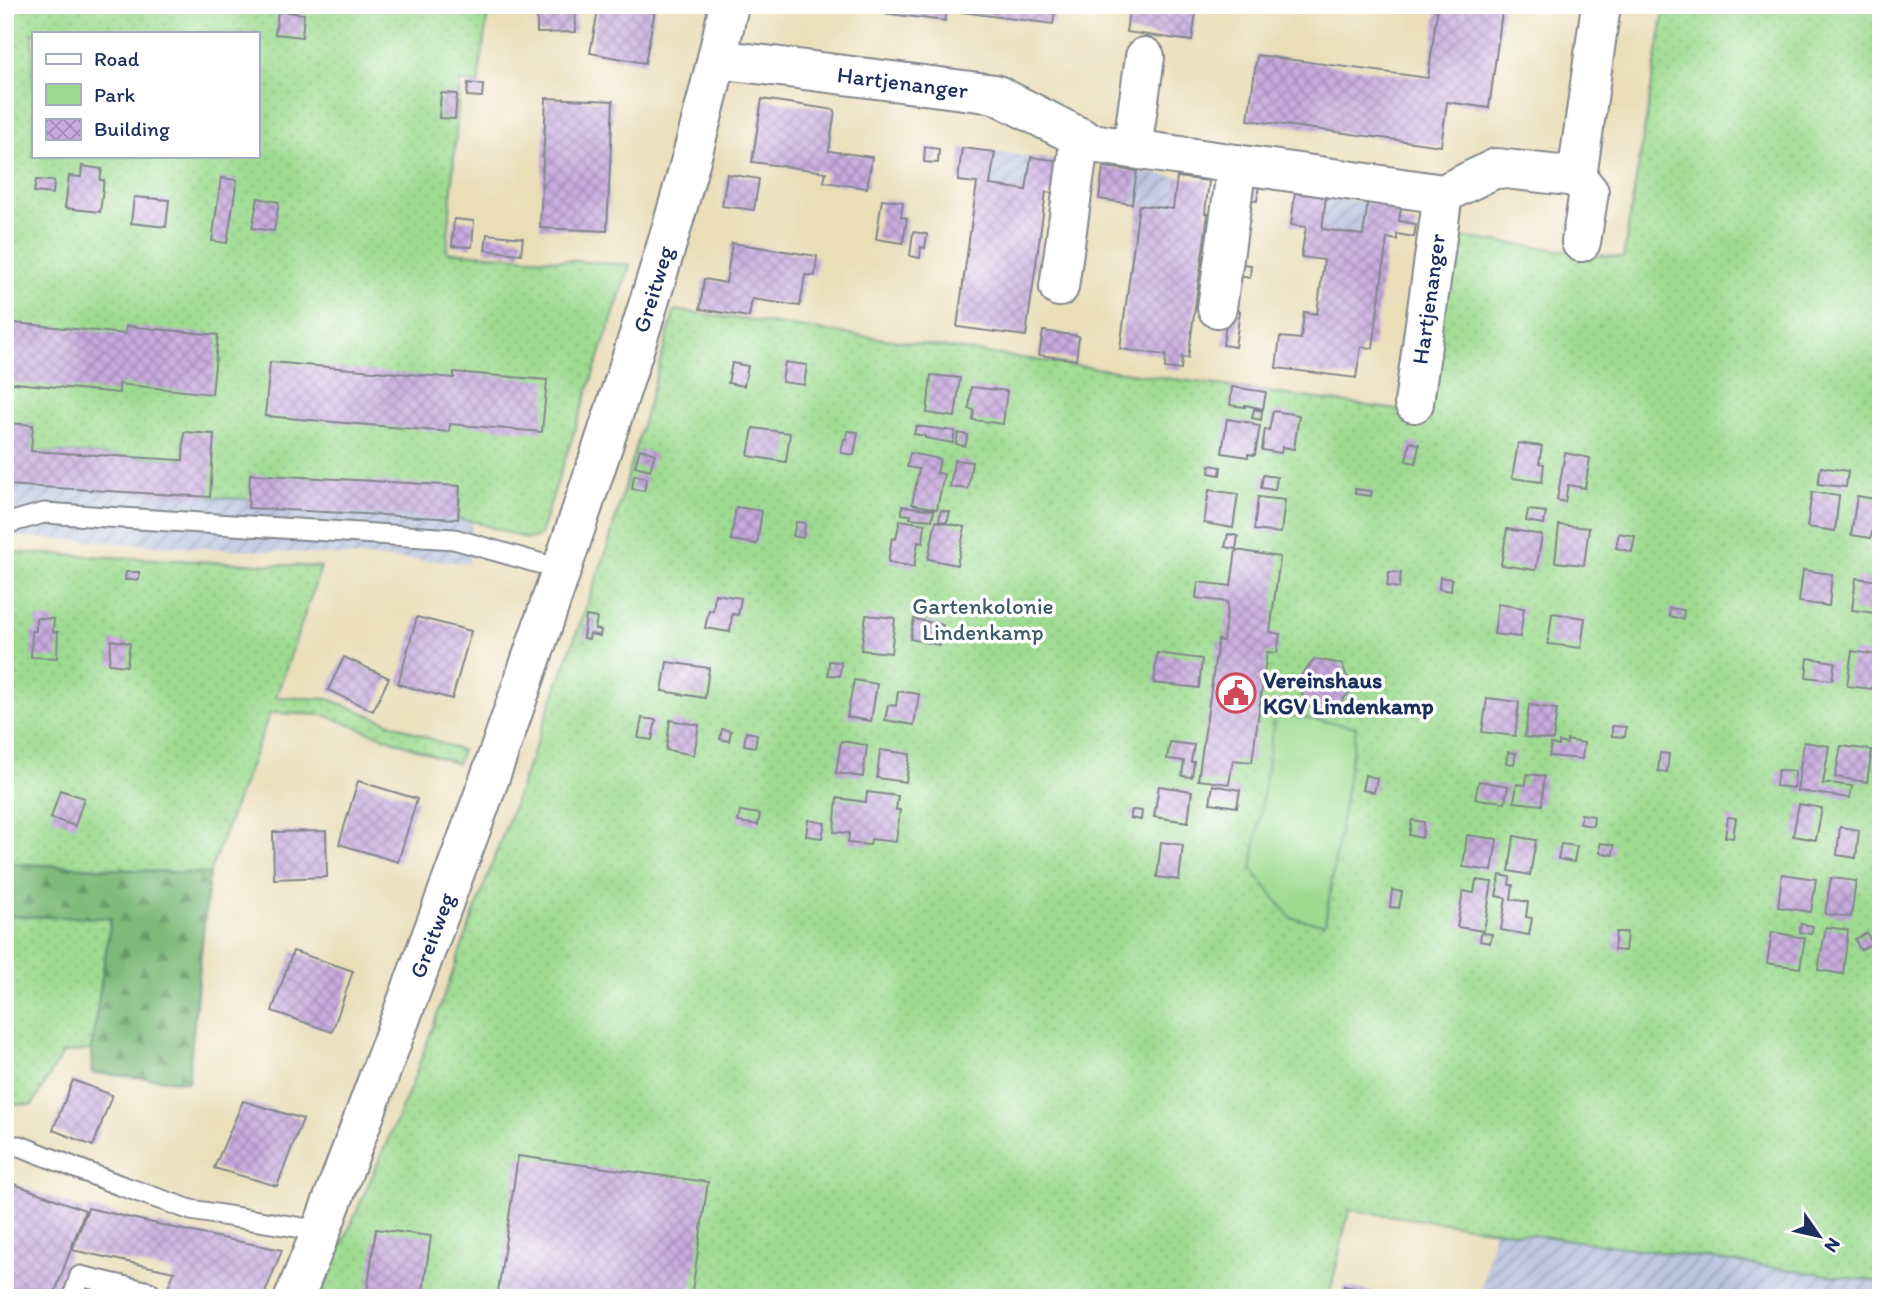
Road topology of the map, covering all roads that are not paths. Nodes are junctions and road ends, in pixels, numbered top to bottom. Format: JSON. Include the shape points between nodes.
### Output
{"nodes":[{"id":1,"x":729,"y":5,"type":"edge"},
{"id":2,"x":1601,"y":5,"type":"edge"},
{"id":3,"x":1144,"y":57,"type":"dead end"},
{"id":4,"x":717,"y":59,"type":"junction"},
{"id":5,"x":1080,"y":137,"type":"junction"},
{"id":6,"x":1132,"y":149,"type":"junction"},
{"id":7,"x":1237,"y":164,"type":"junction"},
{"id":8,"x":1577,"y":177,"type":"junction"},
{"id":9,"x":1443,"y":194,"type":"junction"},
{"id":10,"x":1581,"y":242,"type":"dead end"},
{"id":11,"x":1059,"y":287,"type":"dead end"},
{"id":12,"x":1217,"y":308,"type":"dead end"},
{"id":13,"x":1414,"y":402,"type":"dead end"},
{"id":14,"x":5,"y":524,"type":"edge"},
{"id":15,"x":563,"y":570,"type":"junction"},
{"id":16,"x":5,"y":1146,"type":"edge"},
{"id":17,"x":321,"y":1231,"type":"junction"},
{"id":18,"x":73,"y":1298,"type":"edge"},
{"id":19,"x":147,"y":1298,"type":"edge"},
{"id":20,"x":294,"y":1298,"type":"edge"}],
"edges":[{"from":1,"to":4,"type":"street","name":"Greitweg"},
{"from":2,"to":8,"type":"street"},
{"from":3,"to":6,"type":"street"},
{"from":4,"to":5,"type":"street","name":"Hartjenanger","via":[[995,94]]},
{"from":4,"to":15,"type":"street","name":"Greitweg","via":[[647,314]]},
{"from":5,"to":6,"type":"street","name":"Hartjenanger"},
{"from":5,"to":11,"type":"street"},
{"from":6,"to":7,"type":"street","name":"Hartjenanger"},
{"from":7,"to":9,"type":"street","name":"Hartjenanger"},
{"from":7,"to":12,"type":"street"},
{"from":8,"to":9,"type":"street","via":[[1496,168]]},
{"from":8,"to":10,"type":"street","via":[[1589,192]]},
{"from":9,"to":13,"type":"street","name":"Hartjenanger"},
{"from":14,"to":15,"type":"lane","via":[[44,513],[454,539]]},
{"from":15,"to":17,"type":"street","name":"Greitweg"},
{"from":16,"to":17,"type":"lane","via":[[20,1146],[191,1210]]},
{"from":17,"to":20,"type":"street","name":"Greitweg"},
{"from":18,"to":19,"type":"lane","via":[[80,1276],[149,1292]]}]}
